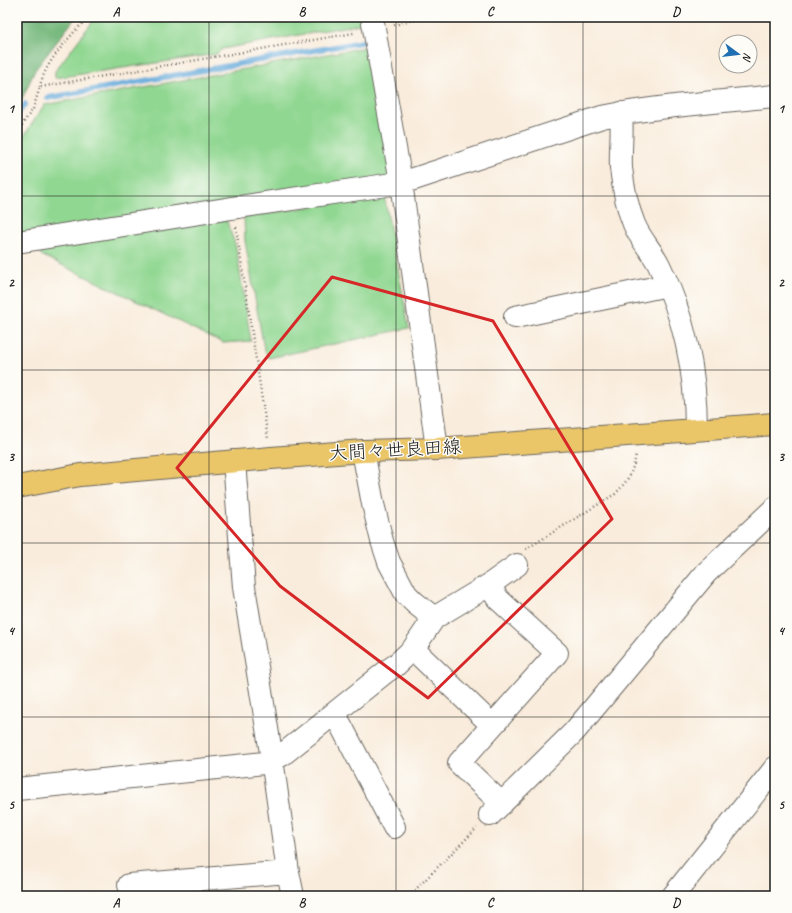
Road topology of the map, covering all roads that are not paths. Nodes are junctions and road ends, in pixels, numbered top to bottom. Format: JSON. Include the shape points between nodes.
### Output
{"nodes":[{"id":1,"x":373,"y":23,"type":"edge"},
{"id":2,"x":775,"y":96,"type":"edge"},
{"id":3,"x":621,"y":113,"type":"junction"},
{"id":4,"x":401,"y":182,"type":"junction"},
{"id":5,"x":17,"y":242,"type":"edge"},
{"id":6,"x":668,"y":285,"type":"junction"},
{"id":7,"x":515,"y":317,"type":"dead end"},
{"id":8,"x":775,"y":424,"type":"edge"},
{"id":9,"x":696,"y":429,"type":"junction"},
{"id":10,"x":437,"y":449,"type":"junction"},
{"id":11,"x":363,"y":451,"type":"junction"},
{"id":12,"x":234,"y":461,"type":"junction"},
{"id":13,"x":17,"y":487,"type":"edge"},
{"id":14,"x":775,"y":508,"type":"edge"},
{"id":15,"x":517,"y":565,"type":"road end"},
{"id":16,"x":489,"y":585,"type":"junction"},
{"id":17,"x":434,"y":618,"type":"junction"},
{"id":18,"x":413,"y":649,"type":"junction"},
{"id":19,"x":335,"y":714,"type":"junction"},
{"id":20,"x":492,"y":725,"type":"junction"},
{"id":21,"x":272,"y":759,"type":"junction"},
{"id":22,"x":775,"y":768,"type":"edge"},
{"id":23,"x":17,"y":789,"type":"edge"},
{"id":24,"x":394,"y":827,"type":"dead end"},
{"id":25,"x":288,"y":872,"type":"junction"},
{"id":26,"x":129,"y":885,"type":"dead end"},
{"id":27,"x":293,"y":896,"type":"edge"},
{"id":28,"x":673,"y":896,"type":"edge"}],
"edges":[{"from":1,"to":4,"type":"street"},
{"from":2,"to":3,"type":"street"},
{"from":3,"to":4,"type":"street"},
{"from":3,"to":6,"type":"street","via":[[621,167],[630,211],[634,224]]},
{"from":4,"to":5,"type":"street"},
{"from":4,"to":10,"type":"street"},
{"from":6,"to":7,"type":"street"},
{"from":6,"to":9,"type":"street","via":[[688,345],[696,403]]},
{"from":8,"to":9,"type":"main road","name":"大間々世良田線"},
{"from":9,"to":10,"type":"main road","name":"大間々世良田線"},
{"from":10,"to":11,"type":"main road","name":"大間々世良田線"},
{"from":11,"to":12,"type":"main road","name":"大間々世良田線"},
{"from":11,"to":17,"type":"street","via":[[373,504],[389,562],[406,594]]},
{"from":12,"to":13,"type":"main road","name":"大間々世良田線","via":[[80,474]]},
{"from":12,"to":21,"type":"street","via":[[244,587]]},
{"from":14,"to":20,"type":"street","via":[[706,573],[574,732],[496,809],[459,763]]},
{"from":15,"to":16,"type":"street"},
{"from":16,"to":17,"type":"street"},
{"from":16,"to":20,"type":"street","via":[[498,599],[557,653]]},
{"from":17,"to":18,"type":"street"},
{"from":18,"to":19,"type":"street"},
{"from":18,"to":20,"type":"street"},
{"from":19,"to":21,"type":"street","via":[[282,755]]},
{"from":19,"to":24,"type":"street"},
{"from":21,"to":23,"type":"street","via":[[264,763]]},
{"from":21,"to":25,"type":"street"},
{"from":22,"to":28,"type":"street"},
{"from":25,"to":26,"type":"street"},
{"from":25,"to":27,"type":"street"}]}
